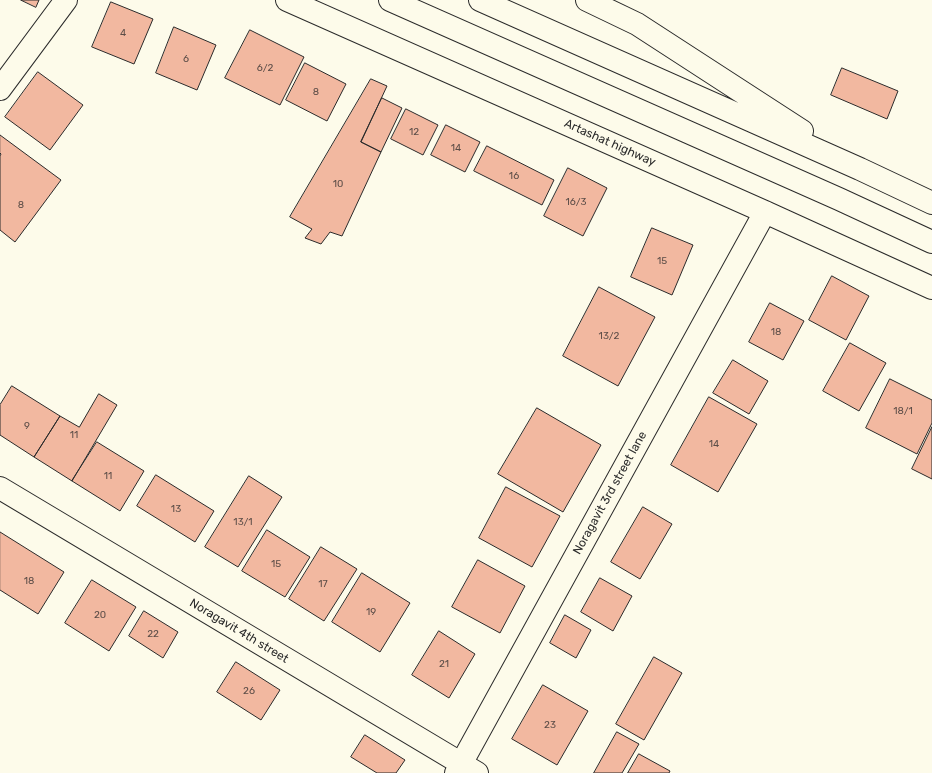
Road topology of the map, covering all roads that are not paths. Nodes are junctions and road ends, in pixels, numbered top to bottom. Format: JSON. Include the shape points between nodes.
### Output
{"nodes":[{"id":1,"x":66,"y":0,"type":"edge"},
{"id":2,"x":287,"y":0,"type":"edge"},
{"id":3,"x":390,"y":0,"type":"edge"},
{"id":4,"x":480,"y":0,"type":"edge"},
{"id":5,"x":587,"y":0,"type":"edge"},
{"id":6,"x":0,"y":90,"type":"edge"},
{"id":7,"x":860,"y":169,"type":"junction"},
{"id":8,"x":932,"y":203,"type":"edge"},
{"id":9,"x":765,"y":212,"type":"junction"},
{"id":10,"x":932,"y":242,"type":"edge"},
{"id":11,"x":932,"y":288,"type":"edge"},
{"id":12,"x":0,"y":488,"type":"edge"},
{"id":13,"x":465,"y":770,"type":"edge"}],
"edges":[{"from":1,"to":6,"type":"main road"},
{"from":2,"to":9,"type":"main road","name":"Artashat highway"},
{"from":3,"to":10,"type":"main road"},
{"from":4,"to":7,"type":"main road"},
{"from":5,"to":7,"type":"main road","via":[[637,24]]},
{"from":7,"to":8,"type":"main road"},
{"from":9,"to":11,"type":"main road","name":"Artashat highway"},
{"from":9,"to":13,"type":"main road","name":"Noragavit 3rd street lane"},
{"from":12,"to":13,"type":"main road","name":"Noragavit 4th street"}]}
